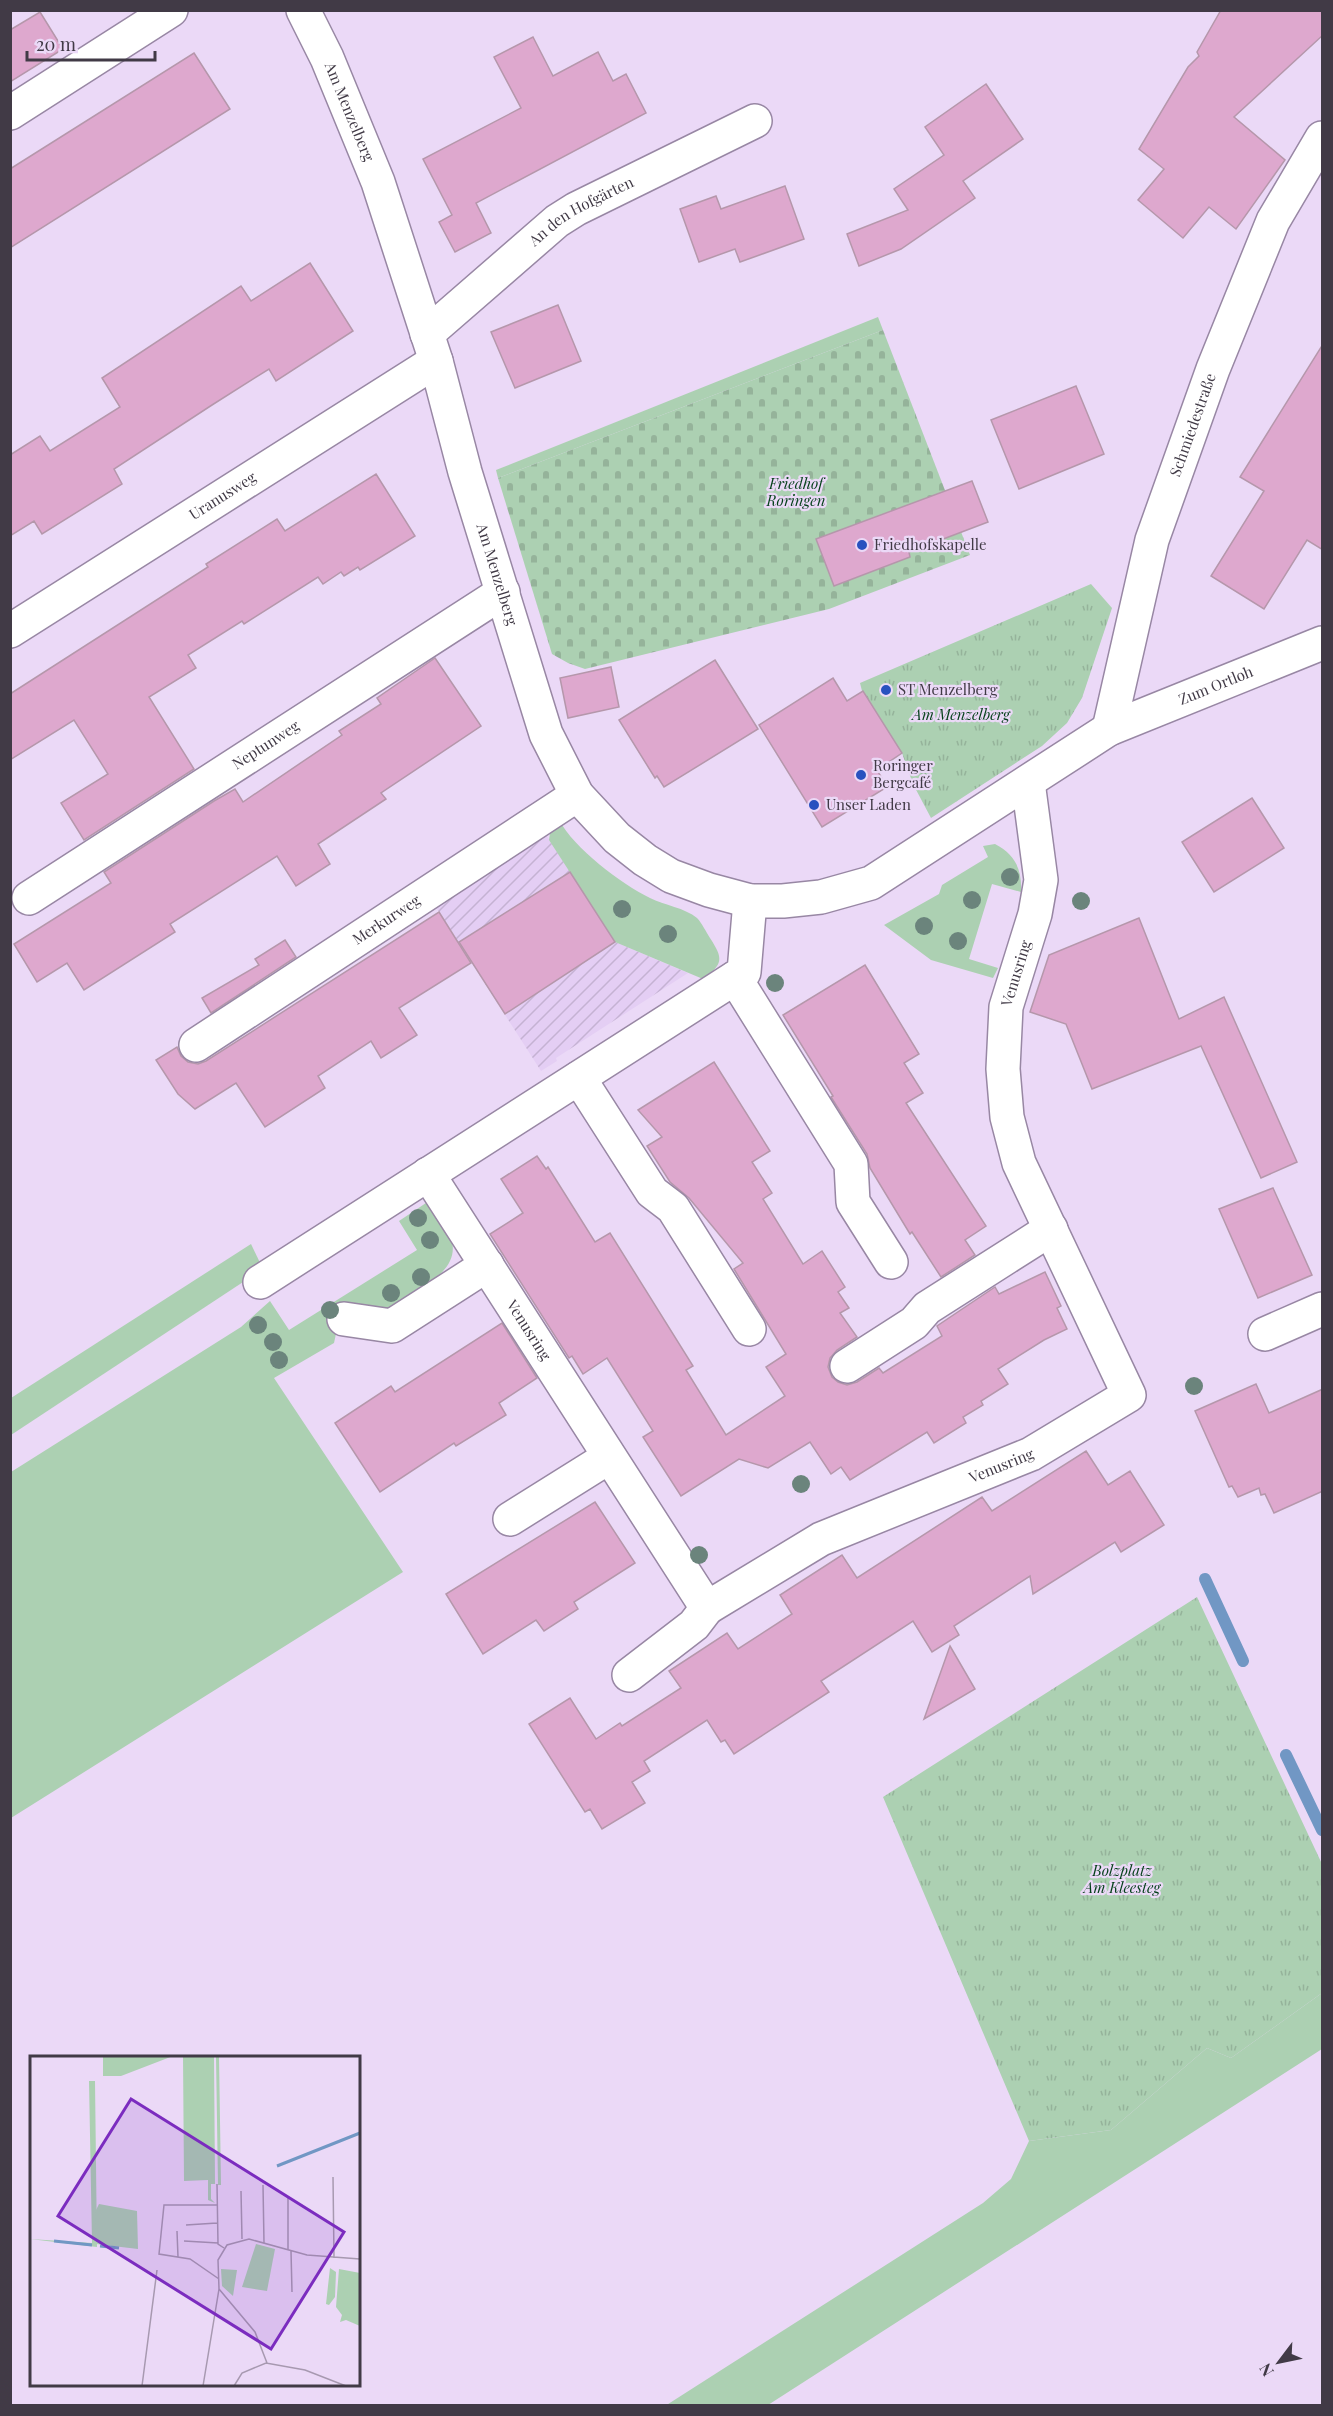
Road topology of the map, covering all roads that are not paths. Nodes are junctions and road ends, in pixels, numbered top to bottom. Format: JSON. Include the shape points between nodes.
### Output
{"nodes":[{"id":1,"x":171,"y":10,"type":"edge"},
{"id":2,"x":303,"y":10,"type":"edge"},
{"id":3,"x":10,"y":113,"type":"edge"},
{"id":4,"x":755,"y":121,"type":"dead end"},
{"id":5,"x":1323,"y":138,"type":"edge"},
{"id":6,"x":431,"y":347,"type":"junction"},
{"id":7,"x":503,"y":592,"type":"junction"},
{"id":8,"x":10,"y":631,"type":"edge"},
{"id":9,"x":1323,"y":643,"type":"edge"},
{"id":10,"x":1109,"y":729,"type":"junction"},
{"id":11,"x":1028,"y":782,"type":"junction"},
{"id":12,"x":577,"y":795,"type":"junction"},
{"id":13,"x":29,"y":898,"type":"dead end"},
{"id":14,"x":750,"y":901,"type":"junction"},
{"id":15,"x":735,"y":978,"type":"junction"},
{"id":16,"x":196,"y":1046,"type":"dead end"},
{"id":17,"x":579,"y":1078,"type":"junction"},
{"id":18,"x":428,"y":1174,"type":"junction"},
{"id":19,"x":1051,"y":1229,"type":"junction"},
{"id":20,"x":891,"y":1262,"type":"dead end"},
{"id":21,"x":487,"y":1265,"type":"junction"},
{"id":22,"x":261,"y":1282,"type":"dead end"},
{"id":23,"x":1323,"y":1309,"type":"edge"},
{"id":24,"x":344,"y":1319,"type":"dead end"},
{"id":25,"x":749,"y":1329,"type":"dead end"},
{"id":26,"x":1265,"y":1334,"type":"dead end"},
{"id":27,"x":847,"y":1366,"type":"dead end"},
{"id":28,"x":609,"y":1457,"type":"junction"},
{"id":29,"x":510,"y":1519,"type":"dead end"},
{"id":30,"x":707,"y":1608,"type":"junction"},
{"id":31,"x":629,"y":1675,"type":"dead end"}],
"edges":[{"from":1,"to":3,"type":"street"},
{"from":2,"to":6,"type":"street","name":"Am Menzelberg","via":[[378,182]]},
{"from":4,"to":6,"type":"street","name":"An den Hofgärten","via":[[557,221],[539,234]]},
{"from":5,"to":10,"type":"street","name":"Schmiedestraße","via":[[1273,221],[1213,369],[1152,540]]},
{"from":6,"to":7,"type":"street","name":"Am Menzelberg"},
{"from":6,"to":8,"type":"street","name":"Uranusweg"},
{"from":7,"to":12,"type":"street","name":"Am Menzelberg","via":[[546,734]]},
{"from":7,"to":13,"type":"street","name":"Neptunweg"},
{"from":9,"to":10,"type":"street","name":"Zum Ortloh"},
{"from":10,"to":11,"type":"street","name":"Am Menzelberg"},
{"from":11,"to":14,"type":"street","name":"Am Menzelberg","via":[[871,883],[821,897]]},
{"from":11,"to":19,"type":"street","name":"Venusring","via":[[1041,880],[1035,914],[1006,1007],[1002,1069],[1006,1117],[1019,1163]]},
{"from":12,"to":14,"type":"street","name":"Am Menzelberg","via":[[617,838],[671,876]]},
{"from":12,"to":16,"type":"street","name":"Merkurweg"},
{"from":14,"to":15,"type":"street","via":[[744,972]]},
{"from":15,"to":17,"type":"street"},
{"from":15,"to":20,"type":"street","via":[[851,1164],[853,1202]]},
{"from":17,"to":18,"type":"street"},
{"from":17,"to":25,"type":"street","via":[[652,1192],[673,1208]]},
{"from":18,"to":21,"type":"street","name":"Venusring"},
{"from":18,"to":22,"type":"street"},
{"from":19,"to":27,"type":"street","via":[[927,1308],[914,1323]]},
{"from":19,"to":30,"type":"street","name":"Venusring","via":[[1130,1395],[1031,1454],[821,1539]]},
{"from":21,"to":24,"type":"street","via":[[392,1326]]},
{"from":21,"to":28,"type":"street","name":"Venusring"},
{"from":23,"to":26,"type":"street"},
{"from":28,"to":29,"type":"street"},
{"from":28,"to":30,"type":"street","name":"Venusring"},
{"from":30,"to":31,"type":"street","name":"Venusring","via":[[694,1625]]}]}
